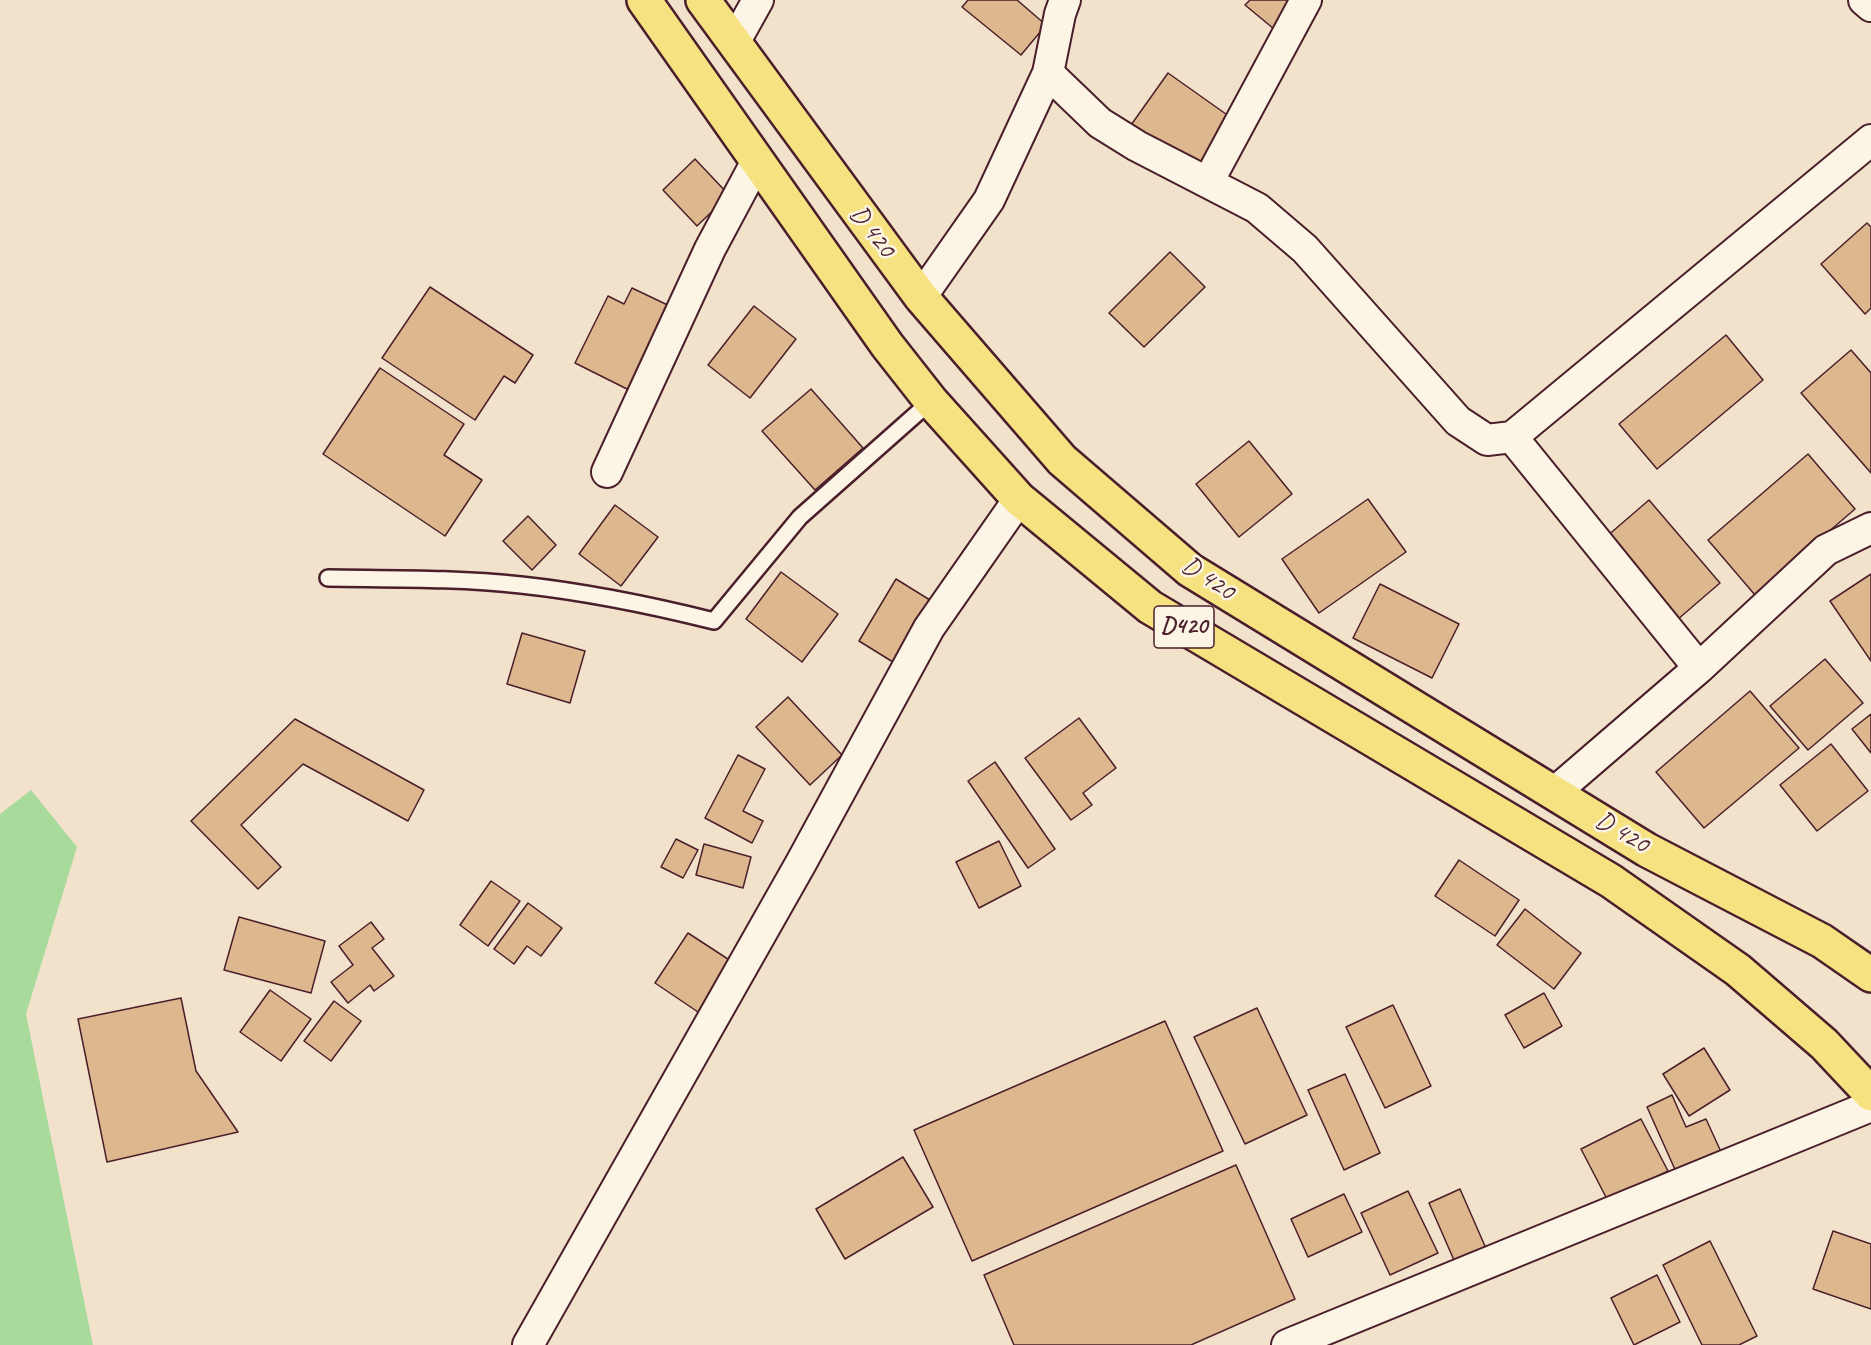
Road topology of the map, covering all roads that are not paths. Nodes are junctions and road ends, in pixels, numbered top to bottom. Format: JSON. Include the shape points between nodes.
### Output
{"nodes":[{"id":1,"x":644,"y":0,"type":"edge"},
{"id":2,"x":703,"y":0,"type":"edge"},
{"id":3,"x":758,"y":0,"type":"edge"},
{"id":4,"x":1065,"y":0,"type":"edge"},
{"id":5,"x":1306,"y":0,"type":"edge"},
{"id":6,"x":1864,"y":0,"type":"edge"},
{"id":7,"x":1871,"y":6,"type":"edge"},
{"id":8,"x":734,"y":42,"type":"junction"},
{"id":9,"x":1048,"y":73,"type":"junction"},
{"id":10,"x":1871,"y":140,"type":"edge"},
{"id":11,"x":757,"y":161,"type":"junction"},
{"id":12,"x":1208,"y":182,"type":"junction"},
{"id":13,"x":921,"y":297,"type":"junction"},
{"id":14,"x":931,"y":401,"type":"junction"},
{"id":15,"x":1512,"y":437,"type":"junction"},
{"id":16,"x":607,"y":472,"type":"dead end"},
{"id":17,"x":1019,"y":499,"type":"junction"},
{"id":18,"x":1871,"y":528,"type":"edge"},
{"id":19,"x":328,"y":578,"type":"dead end"},
{"id":20,"x":1699,"y":668,"type":"junction"},
{"id":21,"x":1555,"y":792,"type":"junction"},
{"id":22,"x":1871,"y":975,"type":"edge"},
{"id":23,"x":1871,"y":1094,"type":"edge"},
{"id":24,"x":1871,"y":1106,"type":"edge"},
{"id":25,"x":528,"y":1345,"type":"edge"},
{"id":26,"x":1287,"y":1345,"type":"edge"}],
"edges":[{"from":1,"to":11,"type":"highway","number":"D420"},
{"from":2,"to":8,"type":"highway","name":"D 420","number":"D420"},
{"from":3,"to":8,"type":"street"},
{"from":4,"to":9,"type":"street"},
{"from":5,"to":12,"type":"street"},
{"from":6,"to":7,"type":"street"},
{"from":8,"to":13,"type":"highway","name":"D 420","number":"D420"},
{"from":9,"to":12,"type":"street","via":[[1100,123]]},
{"from":9,"to":13,"type":"street","via":[[989,200]]},
{"from":10,"to":15,"type":"street"},
{"from":11,"to":14,"type":"highway","number":"D420"},
{"from":11,"to":16,"type":"street","via":[[710,249]]},
{"from":12,"to":15,"type":"street","via":[[1257,208],[1305,249],[1458,421],[1487,440]]},
{"from":13,"to":21,"type":"highway","name":"D 420","number":"D420","via":[[1062,460],[1190,570]]},
{"from":14,"to":17,"type":"highway","number":"D420"},
{"from":14,"to":19,"type":"lane","via":[[800,517],[714,621],[598,596],[520,585]]},
{"from":15,"to":20,"type":"street"},
{"from":17,"to":23,"type":"highway","number":"D420","via":[[1150,607],[1611,881],[1738,970],[1824,1044]]},
{"from":17,"to":25,"type":"street","via":[[929,628]]},
{"from":18,"to":20,"type":"street","via":[[1826,550]]},
{"from":20,"to":21,"type":"street"},
{"from":21,"to":22,"type":"highway","name":"D 420","number":"D420","via":[[1647,850],[1822,941]]},
{"from":24,"to":26,"type":"street"}]}
